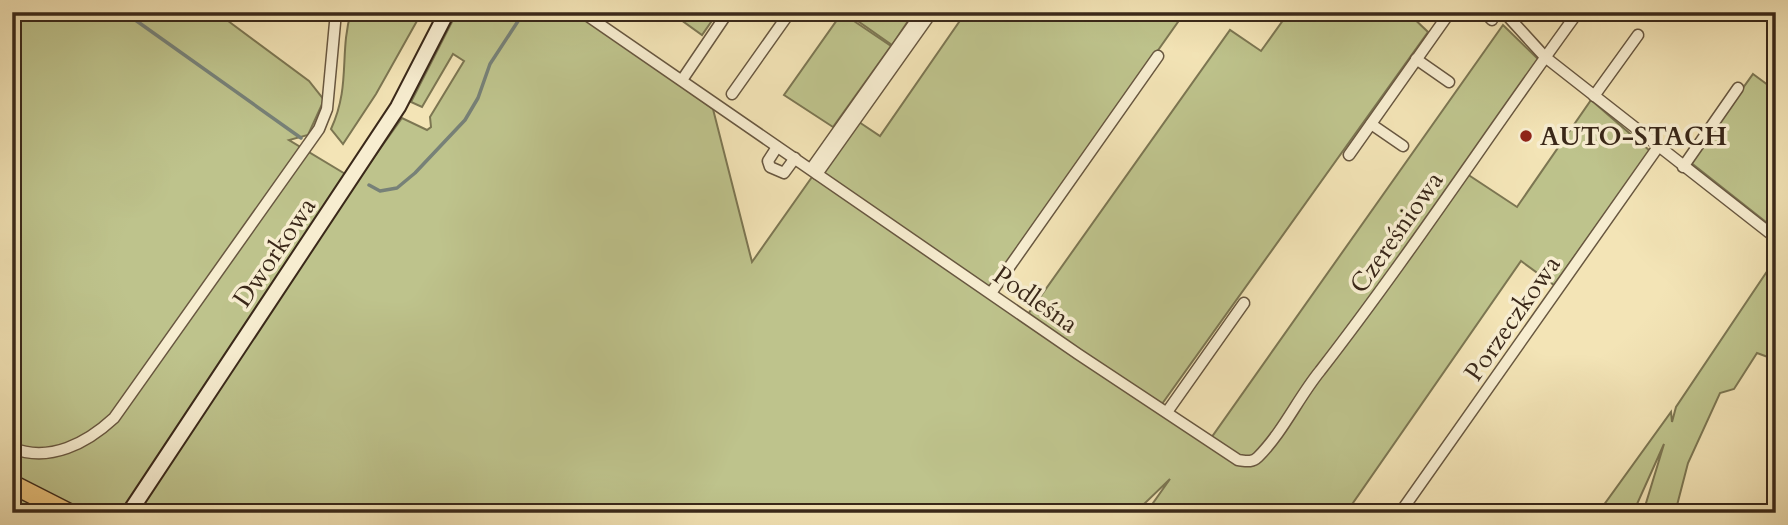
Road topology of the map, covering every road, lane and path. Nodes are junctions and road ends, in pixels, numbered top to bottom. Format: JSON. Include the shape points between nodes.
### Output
{"nodes":[{"id":1,"x":336,"y":12,"type":"edge"},
{"id":2,"x":447,"y":12,"type":"edge"},
{"id":3,"x":582,"y":12,"type":"edge"},
{"id":4,"x":728,"y":12,"type":"edge"},
{"id":5,"x":790,"y":12,"type":"edge"},
{"id":6,"x":922,"y":12,"type":"edge"},
{"id":7,"x":932,"y":12,"type":"edge"},
{"id":8,"x":1450,"y":12,"type":"edge"},
{"id":9,"x":1484,"y":12,"type":"edge"},
{"id":10,"x":1504,"y":12,"type":"edge"},
{"id":11,"x":1578,"y":12,"type":"edge"},
{"id":12,"x":1492,"y":20,"type":"dead end"},
{"id":13,"x":1638,"y":35,"type":"dead end"},
{"id":14,"x":1158,"y":56,"type":"dead end"},
{"id":15,"x":1545,"y":57,"type":"junction"},
{"id":16,"x":1416,"y":59,"type":"junction"},
{"id":17,"x":682,"y":80,"type":"junction"},
{"id":18,"x":1449,"y":82,"type":"dead end"},
{"id":19,"x":1738,"y":88,"type":"dead end"},
{"id":20,"x":732,"y":94,"type":"dead end"},
{"id":21,"x":1594,"y":96,"type":"junction"},
{"id":22,"x":1371,"y":124,"type":"junction"},
{"id":23,"x":1403,"y":146,"type":"dead end"},
{"id":24,"x":777,"y":147,"type":"junction"},
{"id":25,"x":1657,"y":148,"type":"junction"},
{"id":26,"x":1349,"y":155,"type":"dead end"},
{"id":27,"x":795,"y":158,"type":"junction"},
{"id":28,"x":1683,"y":167,"type":"junction"},
{"id":29,"x":814,"y":172,"type":"junction"},
{"id":30,"x":1776,"y":238,"type":"edge"},
{"id":31,"x":991,"y":293,"type":"junction"},
{"id":32,"x":1244,"y":303,"type":"dead end"},
{"id":33,"x":1167,"y":412,"type":"junction"},
{"id":34,"x":12,"y":448,"type":"edge"},
{"id":35,"x":1238,"y":460,"type":"joint"},
{"id":36,"x":12,"y":484,"type":"edge"},
{"id":37,"x":130,"y":510,"type":"edge"},
{"id":38,"x":69,"y":513,"type":"edge"},
{"id":39,"x":1400,"y":513,"type":"edge"}],
"edges":[{"from":1,"to":34,"type":"street","name":"Dworkowa","via":[[329,97],[319,129],[114,418],[85,442],[66,449],[41,453]]},
{"from":2,"to":37,"type":"street","name":"Dworkowa","via":[[398,107]]},
{"from":3,"to":17,"type":"street","name":"Podleśna"},
{"from":4,"to":17,"type":"street"},
{"from":5,"to":20,"type":"street"},
{"from":6,"to":29,"type":"street"},
{"from":7,"to":29,"type":"street"},
{"from":8,"to":16,"type":"street"},
{"from":9,"to":12,"type":"street"},
{"from":10,"to":15,"type":"street"},
{"from":11,"to":15,"type":"street","name":"Czereśniowa"},
{"from":13,"to":21,"type":"street"},
{"from":14,"to":31,"type":"street"},
{"from":15,"to":21,"type":"street"},
{"from":15,"to":35,"type":"street","name":"Czereśniowa","via":[[1274,437],[1255,460]]},
{"from":16,"to":18,"type":"street"},
{"from":16,"to":22,"type":"street"},
{"from":17,"to":24,"type":"street","name":"Podleśna"},
{"from":19,"to":28,"type":"street"},
{"from":21,"to":25,"type":"street"},
{"from":22,"to":23,"type":"street"},
{"from":22,"to":26,"type":"street"},
{"from":24,"to":27,"type":"street","name":"Podleśna"},
{"from":24,"to":27,"type":"street","via":[[768,161],[770,167],[784,173]]},
{"from":25,"to":28,"type":"street"},
{"from":25,"to":39,"type":"street","name":"Porzeczkowa"},
{"from":27,"to":29,"type":"street","name":"Podleśna"},
{"from":28,"to":30,"type":"street"},
{"from":29,"to":31,"type":"street","name":"Podleśna"},
{"from":31,"to":33,"type":"street","name":"Podleśna"},
{"from":32,"to":33,"type":"street"},
{"from":33,"to":35,"type":"street","name":"Podleśna"},
{"from":36,"to":38,"type":"highway"}]}
